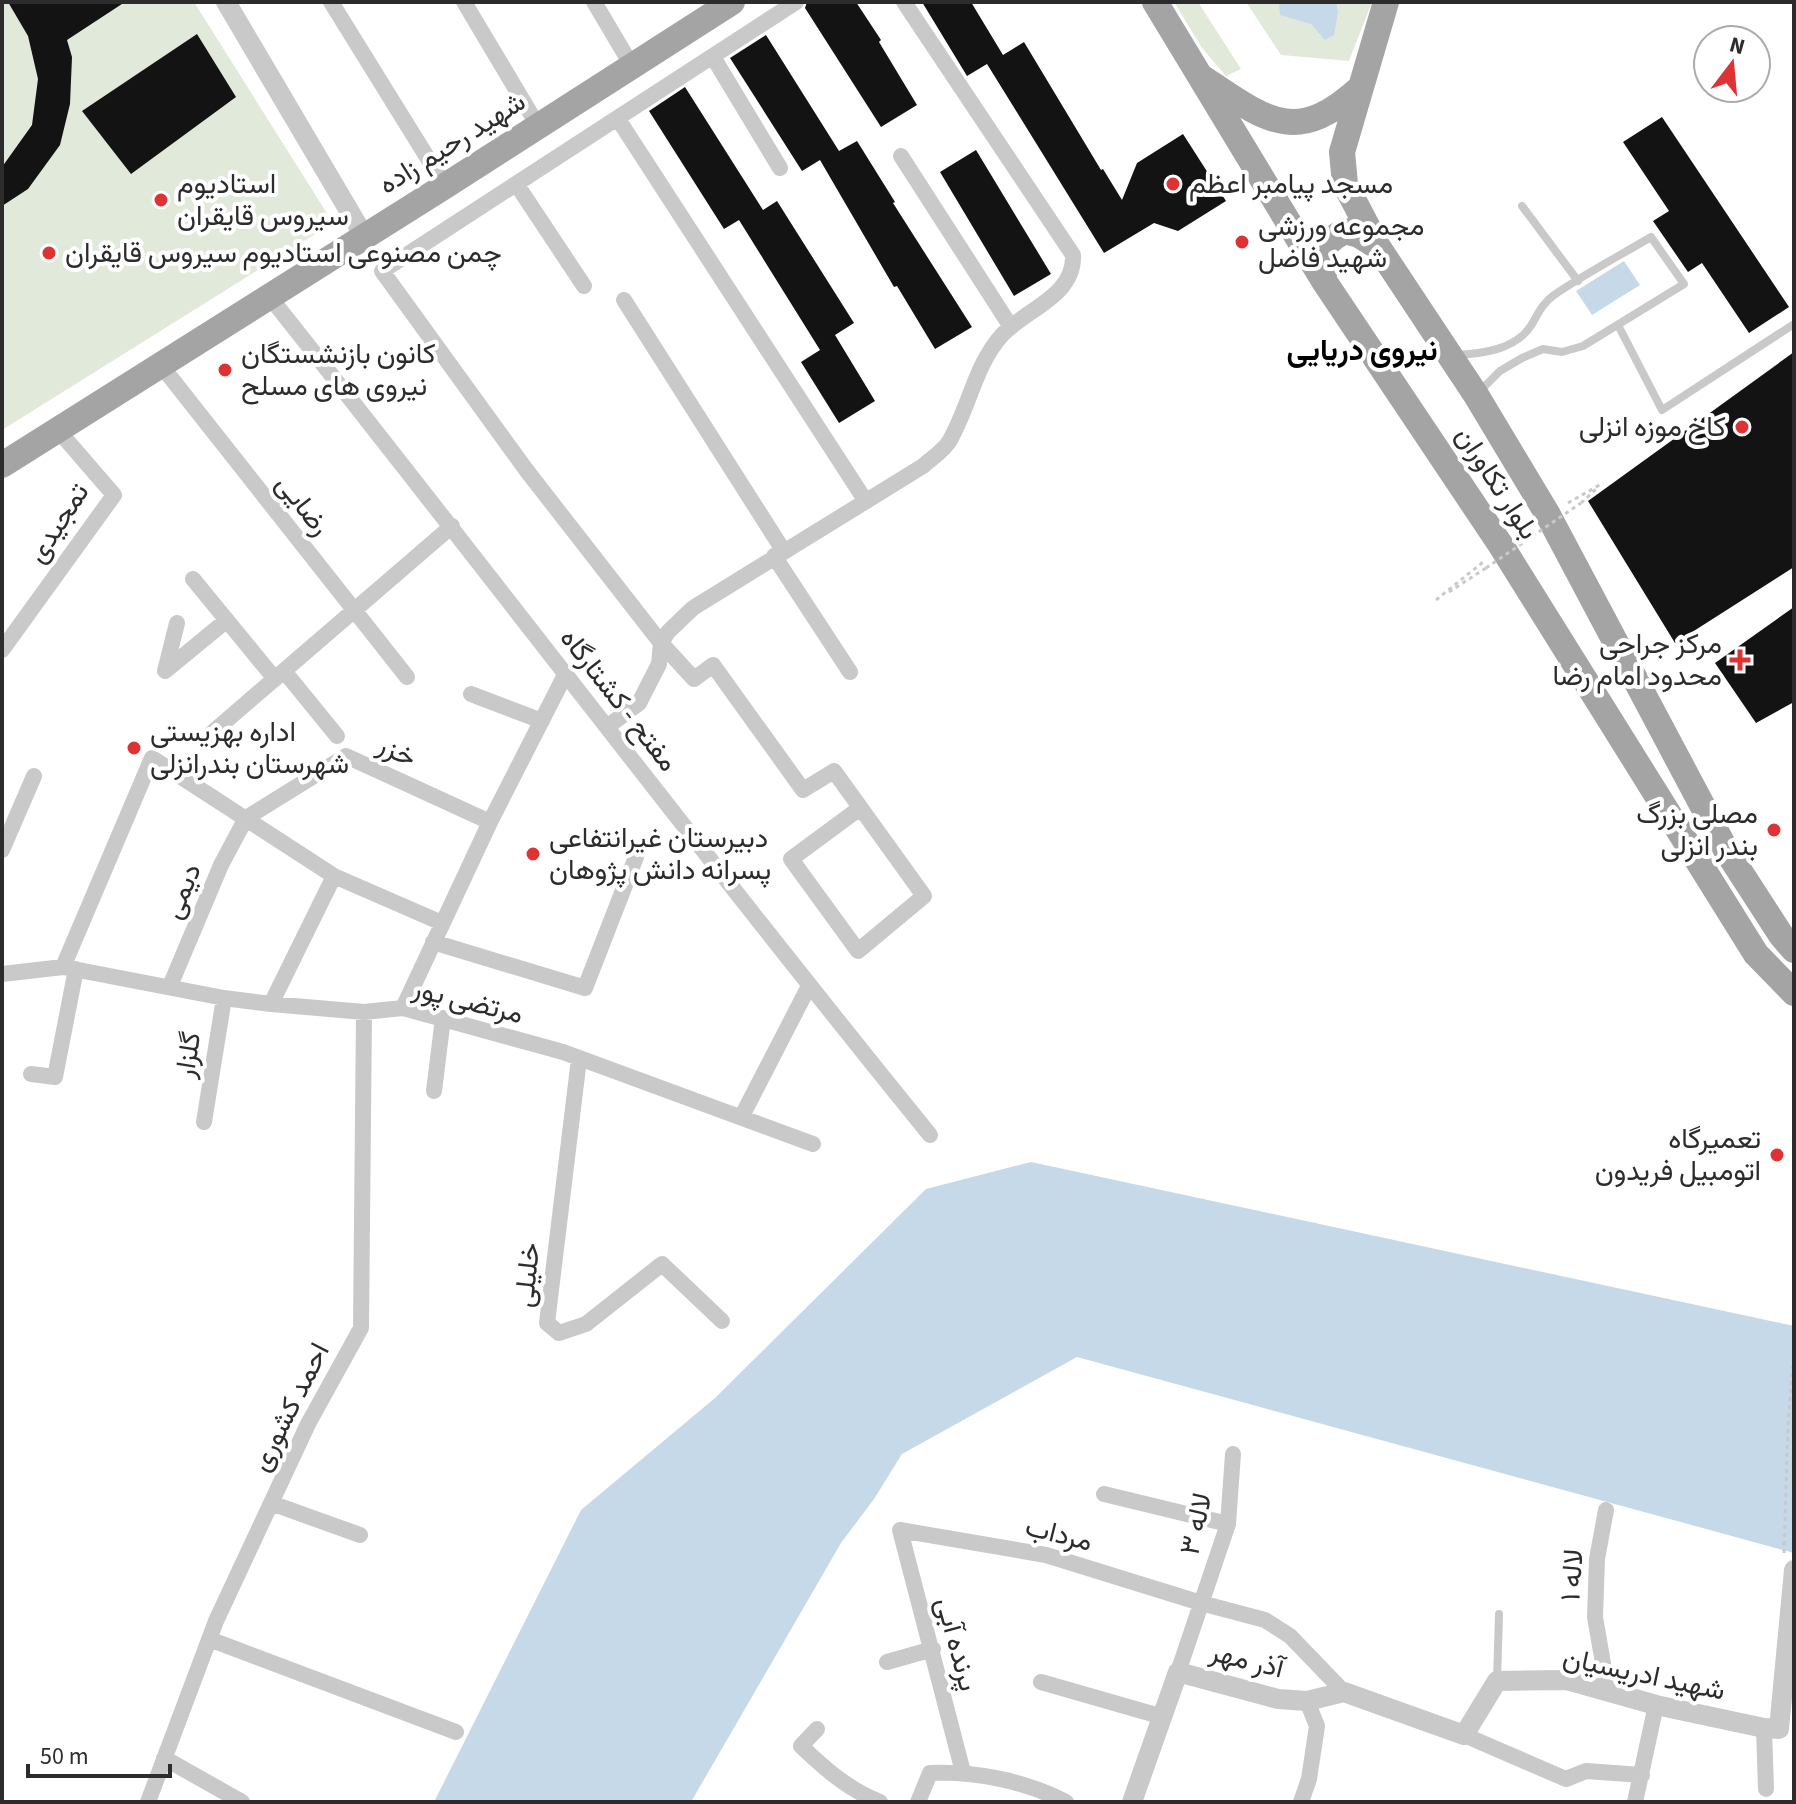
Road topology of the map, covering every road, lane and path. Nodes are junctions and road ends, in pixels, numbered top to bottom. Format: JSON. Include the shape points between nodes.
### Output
{"nodes":[{"id":1,"x":226,"y":2,"type":"edge"},
{"id":2,"x":331,"y":2,"type":"edge"},
{"id":3,"x":464,"y":2,"type":"edge"},
{"id":4,"x":594,"y":2,"type":"edge"},
{"id":5,"x":732,"y":2,"type":"edge"},
{"id":6,"x":796,"y":2,"type":"edge"},
{"id":7,"x":904,"y":2,"type":"edge"},
{"id":8,"x":1155,"y":2,"type":"edge"},
{"id":9,"x":1386,"y":2,"type":"edge"},
{"id":10,"x":713,"y":57,"type":"junction"},
{"id":11,"x":632,"y":66,"type":"junction"},
{"id":12,"x":1196,"y":74,"type":"junction"},
{"id":13,"x":1361,"y":87,"type":"junction"},
{"id":14,"x":618,"y":119,"type":"junction"},
{"id":15,"x":538,"y":126,"type":"junction"},
{"id":16,"x":901,"y":156,"type":"dead end"},
{"id":17,"x":780,"y":168,"type":"dead end"},
{"id":18,"x":517,"y":185,"type":"junction"},
{"id":19,"x":445,"y":186,"type":"junction"},
{"id":20,"x":1522,"y":206,"type":"dead end"},
{"id":21,"x":364,"y":236,"type":"junction"},
{"id":22,"x":1378,"y":247,"type":"junction"},
{"id":23,"x":1324,"y":281,"type":"junction"},
{"id":24,"x":1578,"y":281,"type":"junction"},
{"id":25,"x":584,"y":286,"type":"dead end"},
{"id":26,"x":269,"y":296,"type":"junction"},
{"id":27,"x":624,"y":300,"type":"dead end"},
{"id":28,"x":1794,"y":324,"type":"edge"},
{"id":29,"x":1618,"y":325,"type":"junction"},
{"id":30,"x":1011,"y":327,"type":"junction"},
{"id":31,"x":1449,"y":355,"type":"junction"},
{"id":32,"x":160,"y":364,"type":"junction"},
{"id":33,"x":1476,"y":395,"type":"junction"},
{"id":34,"x":57,"y":429,"type":"junction"},
{"id":35,"x":2,"y":465,"type":"edge"},
{"id":36,"x":865,"y":500,"type":"junction"},
{"id":37,"x":1548,"y":515,"type":"junction"},
{"id":38,"x":452,"y":526,"type":"junction"},
{"id":39,"x":779,"y":553,"type":"junction"},
{"id":40,"x":1494,"y":558,"type":"junction"},
{"id":41,"x":193,"y":579,"type":"dead end"},
{"id":42,"x":353,"y":611,"type":"junction"},
{"id":43,"x":227,"y":620,"type":"junction"},
{"id":44,"x":177,"y":623,"type":"dead end"},
{"id":45,"x":661,"y":643,"type":"junction"},
{"id":46,"x":2,"y":650,"type":"edge"},
{"id":47,"x":850,"y":672,"type":"dead end"},
{"id":48,"x":566,"y":673,"type":"junction"},
{"id":49,"x":279,"y":675,"type":"junction"},
{"id":50,"x":407,"y":677,"type":"dead end"},
{"id":51,"x":471,"y":694,"type":"dead end"},
{"id":52,"x":542,"y":721,"type":"junction"},
{"id":53,"x":607,"y":727,"type":"junction"},
{"id":54,"x":337,"y":736,"type":"dead end"},
{"id":55,"x":206,"y":738,"type":"dead end"},
{"id":56,"x":34,"y":776,"type":"dead end"},
{"id":57,"x":860,"y":808,"type":"junction"},
{"id":58,"x":246,"y":818,"type":"junction"},
{"id":59,"x":490,"y":822,"type":"junction"},
{"id":60,"x":2,"y":850,"type":"edge"},
{"id":61,"x":636,"y":857,"type":"dead end"},
{"id":62,"x":334,"y":876,"type":"junction"},
{"id":63,"x":442,"y":923,"type":"junction"},
{"id":64,"x":433,"y":942,"type":"junction"},
{"id":65,"x":1794,"y":950,"type":"edge"},
{"id":66,"x":70,"y":968,"type":"junction"},
{"id":67,"x":2,"y":974,"type":"edge"},
{"id":68,"x":170,"y":986,"type":"junction"},
{"id":69,"x":809,"y":986,"type":"junction"},
{"id":70,"x":1794,"y":993,"type":"edge"},
{"id":71,"x":224,"y":998,"type":"junction"},
{"id":72,"x":271,"y":1004,"type":"junction"},
{"id":73,"x":403,"y":1008,"type":"junction"},
{"id":74,"x":364,"y":1012,"type":"junction"},
{"id":75,"x":443,"y":1018,"type":"junction"},
{"id":76,"x":579,"y":1059,"type":"junction"},
{"id":77,"x":31,"y":1074,"type":"dead end"},
{"id":78,"x":434,"y":1091,"type":"dead end"},
{"id":79,"x":742,"y":1116,"type":"junction"},
{"id":80,"x":204,"y":1122,"type":"dead end"},
{"id":81,"x":930,"y":1135,"type":"dead end"},
{"id":82,"x":813,"y":1144,"type":"dead end"},
{"id":83,"x":722,"y":1321,"type":"dead end"},
{"id":84,"x":1794,"y":1349,"type":"edge"},
{"id":85,"x":1233,"y":1454,"type":"dead end"},
{"id":86,"x":1104,"y":1494,"type":"dead end"},
{"id":87,"x":271,"y":1503,"type":"junction"},
{"id":88,"x":1606,"y":1510,"type":"dead end"},
{"id":89,"x":1228,"y":1524,"type":"junction"},
{"id":90,"x":900,"y":1530,"type":"joint"},
{"id":91,"x":360,"y":1535,"type":"dead end"},
{"id":92,"x":1789,"y":1565,"type":"edge"},
{"id":93,"x":1201,"y":1603,"type":"junction"},
{"id":94,"x":1499,"y":1614,"type":"dead end"},
{"id":95,"x":209,"y":1639,"type":"junction"},
{"id":96,"x":933,"y":1649,"type":"junction"},
{"id":97,"x":887,"y":1662,"type":"dead end"},
{"id":98,"x":1178,"y":1672,"type":"junction"},
{"id":99,"x":1497,"y":1681,"type":"junction"},
{"id":100,"x":1041,"y":1682,"type":"dead end"},
{"id":101,"x":1344,"y":1692,"type":"junction"},
{"id":102,"x":1608,"y":1692,"type":"junction"},
{"id":103,"x":1307,"y":1701,"type":"junction"},
{"id":104,"x":1656,"y":1705,"type":"junction"},
{"id":105,"x":1163,"y":1717,"type":"junction"},
{"id":106,"x":817,"y":1729,"type":"dead end"},
{"id":107,"x":1779,"y":1729,"type":"edge"},
{"id":108,"x":456,"y":1732,"type":"dead end"},
{"id":109,"x":1464,"y":1735,"type":"junction"},
{"id":110,"x":164,"y":1758,"type":"junction"},
{"id":111,"x":963,"y":1772,"type":"junction"},
{"id":112,"x":1642,"y":1775,"type":"junction"},
{"id":113,"x":1766,"y":1789,"type":"dead end"},
{"id":114,"x":148,"y":1802,"type":"edge"},
{"id":115,"x":242,"y":1802,"type":"edge"},
{"id":116,"x":880,"y":1802,"type":"edge"},
{"id":117,"x":918,"y":1802,"type":"edge"},
{"id":118,"x":1066,"y":1802,"type":"edge"},
{"id":119,"x":1132,"y":1802,"type":"edge"},
{"id":120,"x":1301,"y":1802,"type":"edge"},
{"id":121,"x":1635,"y":1802,"type":"edge"}],
"edges":[{"from":1,"to":21,"type":"street"},
{"from":2,"to":19,"type":"street"},
{"from":3,"to":15,"type":"street"},
{"from":4,"to":11,"type":"street"},
{"from":5,"to":11,"type":"main road","name":"شهید رحیم زاده"},
{"from":6,"to":10,"type":"street"},
{"from":7,"to":30,"type":"street","via":[[1073,255],[1074,270],[1065,285]]},
{"from":8,"to":12,"type":"main road","name":"بلوار تکاوران"},
{"from":9,"to":13,"type":"main road"},
{"from":10,"to":14,"type":"street"},
{"from":10,"to":17,"type":"street"},
{"from":11,"to":15,"type":"main road","name":"شهید رحیم زاده"},
{"from":12,"to":13,"type":"main road","via":[[1257,114],[1288,123],[1333,111]]},
{"from":12,"to":23,"type":"main road","name":"بلوار تکاوران"},
{"from":13,"to":22,"type":"main road","name":"بلوار تکاوران","via":[[1342,152],[1345,184]]},
{"from":14,"to":18,"type":"street"},
{"from":14,"to":36,"type":"street"},
{"from":15,"to":19,"type":"main road","name":"شهید رحیم زاده"},
{"from":16,"to":30,"type":"street"},
{"from":18,"to":25,"type":"street"},
{"from":18,"to":45,"type":"street","via":[[382,271]]},
{"from":19,"to":21,"type":"main road","name":"شهید رحیم زاده"},
{"from":20,"to":24,"type":"lane"},
{"from":21,"to":26,"type":"main road","name":"شهید رحیم زاده"},
{"from":22,"to":23,"type":"main road","via":[[1345,231],[1332,238],[1323,249]]},
{"from":22,"to":31,"type":"main road","name":"بلوار تکاوران"},
{"from":23,"to":40,"type":"main road","name":"بلوار تکاوران"},
{"from":24,"to":29,"type":"lane","via":[[1651,237],[1684,284]]},
{"from":24,"to":31,"type":"lane","via":[[1551,297],[1512,343],[1484,354]]},
{"from":26,"to":32,"type":"main road","name":"شهید رحیم زاده"},
{"from":26,"to":38,"type":"street","name":"مفتح - کشتارگاه"},
{"from":27,"to":39,"type":"street"},
{"from":28,"to":29,"type":"lane","via":[[1662,410]]},
{"from":29,"to":33,"type":"lane","via":[[1583,346],[1562,352],[1543,349],[1522,358]]},
{"from":30,"to":36,"type":"street","via":[[990,350],[949,443],[923,466]]},
{"from":31,"to":33,"type":"main road","name":"بلوار تکاوران"},
{"from":32,"to":34,"type":"main road","name":"شهید رحیم زاده"},
{"from":32,"to":42,"type":"street","name":"رضایی"},
{"from":33,"to":37,"type":"main road","name":"بلوار تکاوران"},
{"from":34,"to":35,"type":"main road","name":"شهید رحیم زاده"},
{"from":34,"to":46,"type":"street","name":"تمجیدی","via":[[114,495]]},
{"from":36,"to":39,"type":"street"},
{"from":37,"to":40,"type":"path","bridge":true,"via":[[1603,483],[1581,503]]},
{"from":37,"to":65,"type":"main road","name":"بلوار تکاوران","via":[[1726,850]]},
{"from":38,"to":42,"type":"street"},
{"from":38,"to":48,"type":"street","name":"مفتح - کشتارگاه"},
{"from":39,"to":45,"type":"street","via":[[693,608]]},
{"from":39,"to":47,"type":"street"},
{"from":40,"to":40,"type":"path","via":[[1436,600]]},
{"from":40,"to":70,"type":"main road","name":"بلوار تکاوران","via":[[1756,954]]},
{"from":41,"to":43,"type":"street"},
{"from":42,"to":49,"type":"street"},
{"from":42,"to":50,"type":"street","name":"رضایی"},
{"from":43,"to":44,"type":"street","via":[[165,671]]},
{"from":43,"to":49,"type":"street"},
{"from":45,"to":53,"type":"street","via":[[659,664],[639,703]]},
{"from":45,"to":57,"type":"street","via":[[694,679],[713,665],[803,790],[834,771]]},
{"from":48,"to":52,"type":"street"},
{"from":48,"to":53,"type":"street","name":"مفتح - کشتارگاه"},
{"from":49,"to":54,"type":"street"},
{"from":49,"to":55,"type":"street"},
{"from":51,"to":52,"type":"street"},
{"from":52,"to":59,"type":"street"},
{"from":53,"to":69,"type":"street","name":"مفتح - کشتارگاه"},
{"from":56,"to":60,"type":"street"},
{"from":57,"to":57,"type":"street","via":[[924,896],[858,951],[791,859]]},
{"from":58,"to":59,"type":"street","name":"خزر","via":[[346,756]]},
{"from":58,"to":62,"type":"street"},
{"from":58,"to":66,"type":"street","via":[[152,758]]},
{"from":58,"to":68,"type":"street","name":"دیمی"},
{"from":59,"to":63,"type":"street"},
{"from":61,"to":64,"type":"street","via":[[585,988]]},
{"from":62,"to":63,"type":"street"},
{"from":62,"to":72,"type":"street"},
{"from":63,"to":64,"type":"street"},
{"from":64,"to":73,"type":"street"},
{"from":66,"to":67,"type":"street","name":"مرتضی پور"},
{"from":66,"to":68,"type":"street","name":"مرتضی پور"},
{"from":66,"to":77,"type":"street","via":[[55,1077]]},
{"from":68,"to":71,"type":"street","name":"مرتضی پور"},
{"from":69,"to":79,"type":"street"},
{"from":69,"to":81,"type":"street","name":"مفتح - کشتارگاه"},
{"from":71,"to":72,"type":"street","name":"مرتضی پور"},
{"from":71,"to":80,"type":"street","name":"گلزار"},
{"from":72,"to":74,"type":"street","name":"مرتضی پور"},
{"from":73,"to":74,"type":"street","name":"مرتضی پور"},
{"from":73,"to":75,"type":"street","name":"مرتضی پور"},
{"from":74,"to":87,"type":"street","name":"احمد کشوری","via":[[361,1328]]},
{"from":75,"to":76,"type":"street","name":"مرتضی پور"},
{"from":75,"to":78,"type":"street"},
{"from":76,"to":79,"type":"street","name":"مرتضی پور"},
{"from":76,"to":83,"type":"street","name":"خلیلی","via":[[547,1323],[559,1333],[586,1324],[662,1264]]},
{"from":79,"to":82,"type":"street","name":"مرتضی پور"},
{"from":84,"to":92,"type":"path","via":[[1788,1425]]},
{"from":85,"to":89,"type":"street","name":"لاله ۳"},
{"from":86,"to":89,"type":"street"},
{"from":87,"to":91,"type":"street"},
{"from":87,"to":95,"type":"street","name":"احمد کشوری"},
{"from":88,"to":102,"type":"street","name":"لاله ۱","via":[[1595,1617]]},
{"from":89,"to":93,"type":"street","name":"لاله ۳"},
{"from":90,"to":93,"type":"street","name":"مرداب","via":[[1046,1555]]},
{"from":90,"to":96,"type":"street","name":"پرنده آبی"},
{"from":92,"to":107,"type":"street"},
{"from":93,"to":98,"type":"street","name":"لاله ۳"},
{"from":93,"to":101,"type":"street","name":"مرداب","via":[[1265,1620],[1290,1636]]},
{"from":94,"to":99,"type":"lane"},
{"from":95,"to":108,"type":"street"},
{"from":95,"to":110,"type":"street","name":"احمد کشوری"},
{"from":96,"to":97,"type":"street"},
{"from":96,"to":111,"type":"street","name":"پرنده آبی"},
{"from":98,"to":103,"type":"street","name":"آذر مهر","via":[[1278,1699]]},
{"from":98,"to":105,"type":"street","name":"آذر مهر"},
{"from":99,"to":102,"type":"street","name":"شهید ادریسیان","via":[[1567,1680]]},
{"from":99,"to":109,"type":"street"},
{"from":100,"to":105,"type":"street"},
{"from":101,"to":103,"type":"street","name":"آذر مهر"},
{"from":101,"to":109,"type":"street"},
{"from":102,"to":104,"type":"street","name":"شهید ادریسیان"},
{"from":103,"to":120,"type":"street","via":[[1317,1726]]},
{"from":104,"to":107,"type":"street","name":"شهید ادریسیان"},
{"from":104,"to":112,"type":"street"},
{"from":105,"to":119,"type":"street","name":"آذر مهر"},
{"from":106,"to":116,"type":"street","via":[[801,1746],[831,1774]]},
{"from":107,"to":113,"type":"street"},
{"from":109,"to":112,"type":"street","via":[[1566,1779],[1586,1771]]},
{"from":110,"to":114,"type":"street","name":"احمد کشوری"},
{"from":110,"to":115,"type":"street"},
{"from":111,"to":117,"type":"street","via":[[930,1773]]},
{"from":111,"to":118,"type":"street","via":[[1043,1790]]},
{"from":112,"to":121,"type":"street"}]}
